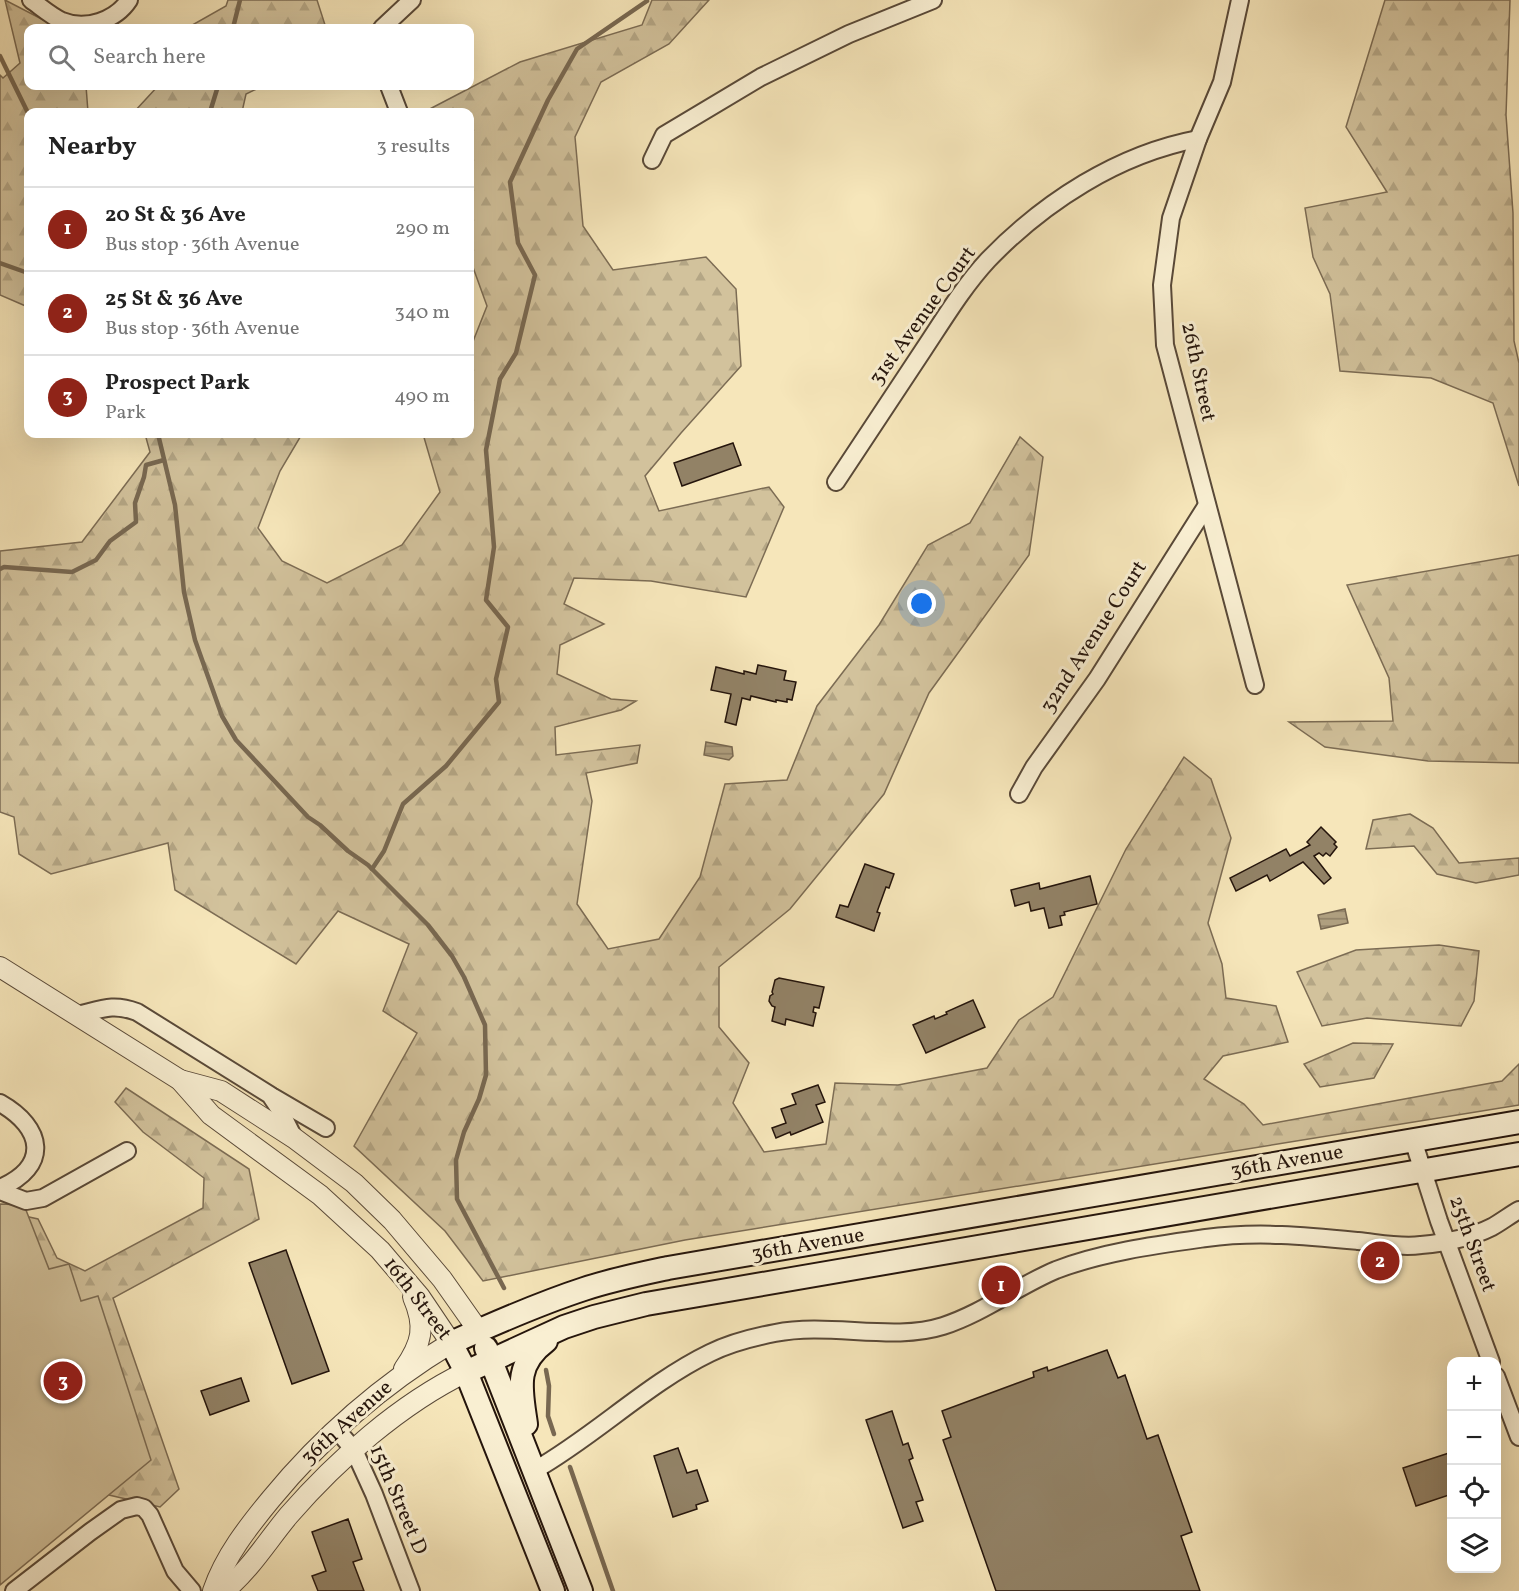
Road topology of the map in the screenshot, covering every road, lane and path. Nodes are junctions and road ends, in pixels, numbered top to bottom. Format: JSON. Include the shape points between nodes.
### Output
{"nodes":[{"id":1,"x":31,"y":0,"type":"edge"},
{"id":2,"x":129,"y":0,"type":"edge"},
{"id":3,"x":412,"y":0,"type":"edge"},
{"id":4,"x":933,"y":0,"type":"edge"},
{"id":5,"x":1240,"y":0,"type":"edge"},
{"id":6,"x":72,"y":24,"type":"edge"},
{"id":7,"x":90,"y":24,"type":"edge"},
{"id":8,"x":386,"y":24,"type":"edge"},
{"id":9,"x":391,"y":90,"type":"edge"},
{"id":10,"x":397,"y":108,"type":"edge"},
{"id":11,"x":1198,"y":139,"type":"junction"},
{"id":12,"x":652,"y":160,"type":"dead end"},
{"id":13,"x":836,"y":482,"type":"dead end"},
{"id":14,"x":1207,"y":505,"type":"junction"},
{"id":15,"x":1255,"y":685,"type":"dead end"},
{"id":16,"x":1019,"y":794,"type":"dead end"},
{"id":17,"x":0,"y":967,"type":"edge"},
{"id":18,"x":78,"y":1015,"type":"junction"},
{"id":19,"x":180,"y":1080,"type":"junction"},
{"id":20,"x":270,"y":1095,"type":"junction"},
{"id":21,"x":0,"y":1103,"type":"edge"},
{"id":22,"x":1519,"y":1122,"type":"edge"},
{"id":23,"x":326,"y":1128,"type":"dead end"},
{"id":24,"x":294,"y":1138,"type":"junction"},
{"id":25,"x":1413,"y":1140,"type":"junction"},
{"id":26,"x":128,"y":1151,"type":"dead end"},
{"id":27,"x":1519,"y":1154,"type":"edge"},
{"id":28,"x":1423,"y":1170,"type":"junction"},
{"id":29,"x":0,"y":1189,"type":"edge"},
{"id":30,"x":1519,"y":1210,"type":"edge"},
{"id":31,"x":1447,"y":1240,"type":"junction"},
{"id":32,"x":380,"y":1250,"type":"junction"},
{"id":33,"x":564,"y":1327,"type":"junction"},
{"id":34,"x":478,"y":1330,"type":"junction"},
{"id":35,"x":452,"y":1343,"type":"junction"},
{"id":36,"x":1489,"y":1357,"type":"edge"},
{"id":37,"x":491,"y":1361,"type":"junction"},
{"id":38,"x":466,"y":1372,"type":"junction"},
{"id":39,"x":399,"y":1377,"type":"junction"},
{"id":40,"x":1501,"y":1387,"type":"edge"},
{"id":41,"x":337,"y":1430,"type":"junction"},
{"id":42,"x":1519,"y":1437,"type":"edge"},
{"id":43,"x":354,"y":1450,"type":"junction"},
{"id":44,"x":533,"y":1464,"type":"junction"},
{"id":45,"x":14,"y":1591,"type":"edge"},
{"id":46,"x":192,"y":1591,"type":"edge"},
{"id":47,"x":213,"y":1591,"type":"edge"},
{"id":48,"x":224,"y":1591,"type":"edge"},
{"id":49,"x":411,"y":1591,"type":"edge"},
{"id":50,"x":553,"y":1591,"type":"edge"},
{"id":51,"x":581,"y":1591,"type":"edge"}],
"edges":[{"from":1,"to":6,"type":"street"},
{"from":2,"to":7,"type":"street","via":[[115,15]]},
{"from":3,"to":8,"type":"street"},
{"from":4,"to":12,"type":"street","via":[[849,34],[761,77],[664,135]]},
{"from":5,"to":11,"type":"street","name":"26th Street","via":[[1222,82]]},
{"from":9,"to":10,"type":"street"},
{"from":11,"to":13,"type":"street","name":"31st Avenue Court","via":[[1168,145],[1116,165],[1051,206],[987,261]]},
{"from":11,"to":14,"type":"street","name":"26th Street","via":[[1171,218],[1162,285],[1165,345]]},
{"from":14,"to":15,"type":"street","name":"26th Street"},
{"from":14,"to":16,"type":"street","name":"32nd Avenue Court"},
{"from":17,"to":18,"type":"street","name":"16th Street"},
{"from":18,"to":19,"type":"street","name":"16th Street"},
{"from":18,"to":20,"type":"street","name":"16th Street","via":[[122,1007],[137,1012]]},
{"from":19,"to":24,"type":"street","name":"16th Street","via":[[221,1091]]},
{"from":19,"to":32,"type":"street","name":"16th Street","via":[[211,1115],[320,1195]]},
{"from":20,"to":23,"type":"street","name":"16th Street"},
{"from":20,"to":24,"type":"street","name":"16th Street"},
{"from":21,"to":29,"type":"street","via":[[29,1127],[35,1148],[28,1170]]},
{"from":22,"to":25,"type":"main road","name":"36th Avenue"},
{"from":24,"to":34,"type":"street","name":"16th Street","via":[[354,1183],[392,1220],[442,1279]]},
{"from":25,"to":28,"type":"street","name":"25th Street"},
{"from":25,"to":34,"type":"main road","name":"36th Avenue","via":[[668,1268],[585,1289]]},
{"from":26,"to":29,"type":"street","via":[[43,1198],[26,1201]]},
{"from":27,"to":28,"type":"main road","name":"36th Avenue"},
{"from":28,"to":31,"type":"street","name":"25th Street"},
{"from":28,"to":33,"type":"main road","name":"36th Avenue","via":[[708,1292],[623,1309]]},
{"from":30,"to":31,"type":"street","via":[[1481,1232]]},
{"from":31,"to":36,"type":"street","name":"25th Street"},
{"from":31,"to":44,"type":"street","via":[[1419,1246],[1283,1234],[1204,1238],[1089,1259],[1058,1269],[940,1327],[893,1332],[789,1331],[759,1336],[687,1365],[559,1457]]},
{"from":32,"to":35,"type":"street","name":"16th Street"},
{"from":32,"to":39,"type":"street","via":[[410,1292],[421,1318],[418,1348]]},
{"from":33,"to":37,"type":"main road","name":"36th Avenue"},
{"from":33,"to":44,"type":"main road","via":[[532,1353],[522,1371]]},
{"from":34,"to":35,"type":"main road","name":"36th Avenue"},
{"from":34,"to":37,"type":"main road","name":"16th Street"},
{"from":35,"to":38,"type":"main road","name":"16th Street"},
{"from":35,"to":39,"type":"street","name":"36th Avenue"},
{"from":37,"to":38,"type":"main road","name":"36th Avenue"},
{"from":37,"to":44,"type":"main road","name":"16th Street"},
{"from":38,"to":43,"type":"street","name":"36th Avenue","via":[[421,1398]]},
{"from":38,"to":50,"type":"main road","name":"16th Street"},
{"from":39,"to":41,"type":"street","name":"36th Avenue"},
{"from":40,"to":42,"type":"street"},
{"from":41,"to":43,"type":"street","name":"15th Street D"},
{"from":41,"to":47,"type":"street","name":"36th Avenue","via":[[297,1468],[249,1525],[220,1571]]},
{"from":43,"to":48,"type":"street","name":"36th Avenue","via":[[304,1498],[240,1579]]},
{"from":43,"to":49,"type":"street","name":"15th Street D"},
{"from":44,"to":51,"type":"main road","name":"16th Street"},
{"from":45,"to":46,"type":"street","via":[[121,1510],[137,1506],[150,1515],[175,1571]]}]}
